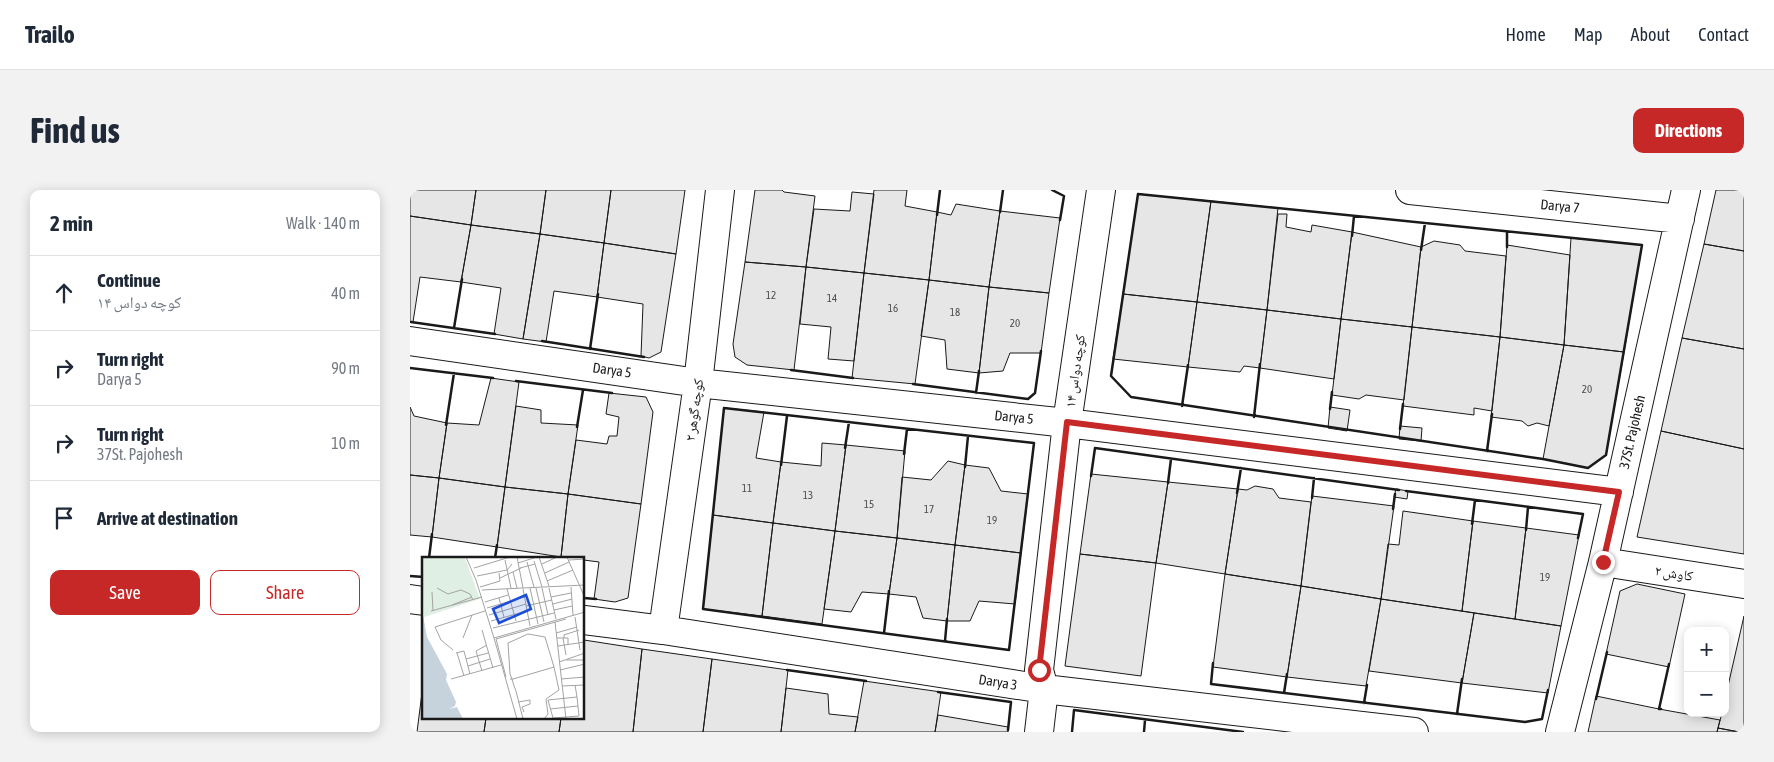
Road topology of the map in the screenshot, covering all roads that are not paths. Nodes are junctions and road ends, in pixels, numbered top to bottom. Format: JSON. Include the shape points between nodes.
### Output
{"nodes":[{"id":1,"x":720,"y":190,"type":"edge"},
{"id":2,"x":1101,"y":190,"type":"edge"},
{"id":3,"x":1410,"y":190,"type":"edge"},
{"id":4,"x":1686,"y":190,"type":"edge"},
{"id":5,"x":1680,"y":219,"type":"junction"},
{"id":6,"x":410,"y":341,"type":"edge"},
{"id":7,"x":698,"y":383,"type":"junction"},
{"id":8,"x":1067,"y":422,"type":"junction"},
{"id":9,"x":1619,"y":492,"type":"junction"},
{"id":10,"x":1603,"y":562,"type":"junction"},
{"id":11,"x":1744,"y":584,"type":"edge"},
{"id":12,"x":585,"y":620,"type":"edge"},
{"id":13,"x":663,"y":630,"type":"junction"},
{"id":14,"x":1044,"y":689,"type":"junction"},
{"id":15,"x":1039,"y":732,"type":"edge"},
{"id":16,"x":1414,"y":732,"type":"edge"},
{"id":17,"x":1560,"y":732,"type":"edge"}],
"edges":[{"from":1,"to":7,"type":"street","name":"کوچه گوهر ۲"},
{"from":2,"to":8,"type":"street","name":"کوچه دواس ۱۴"},
{"from":3,"to":5,"type":"street","name":"Darya 7"},
{"from":4,"to":5,"type":"street","name":"37St. Pajohesh"},
{"from":5,"to":9,"type":"street","name":"37St. Pajohesh"},
{"from":6,"to":7,"type":"street","name":"Darya 5"},
{"from":7,"to":8,"type":"street","name":"Darya 5"},
{"from":7,"to":13,"type":"street","name":"کوچه گوهر ۲"},
{"from":8,"to":9,"type":"street","name":"Darya 5"},
{"from":8,"to":14,"type":"street","name":"کوچه دواس ۱۴","via":[[1039,670]]},
{"from":9,"to":10,"type":"street","name":"37St. Pajohesh"},
{"from":10,"to":11,"type":"street","name":"کاوش ۲"},
{"from":10,"to":17,"type":"street","name":"37St. Pajohesh"},
{"from":12,"to":13,"type":"street","name":"Darya 3"},
{"from":13,"to":14,"type":"street","name":"Darya 3"},
{"from":14,"to":15,"type":"street","name":"کوچه دواس ۱۴"},
{"from":14,"to":16,"type":"street","name":"Darya 3"}]}
